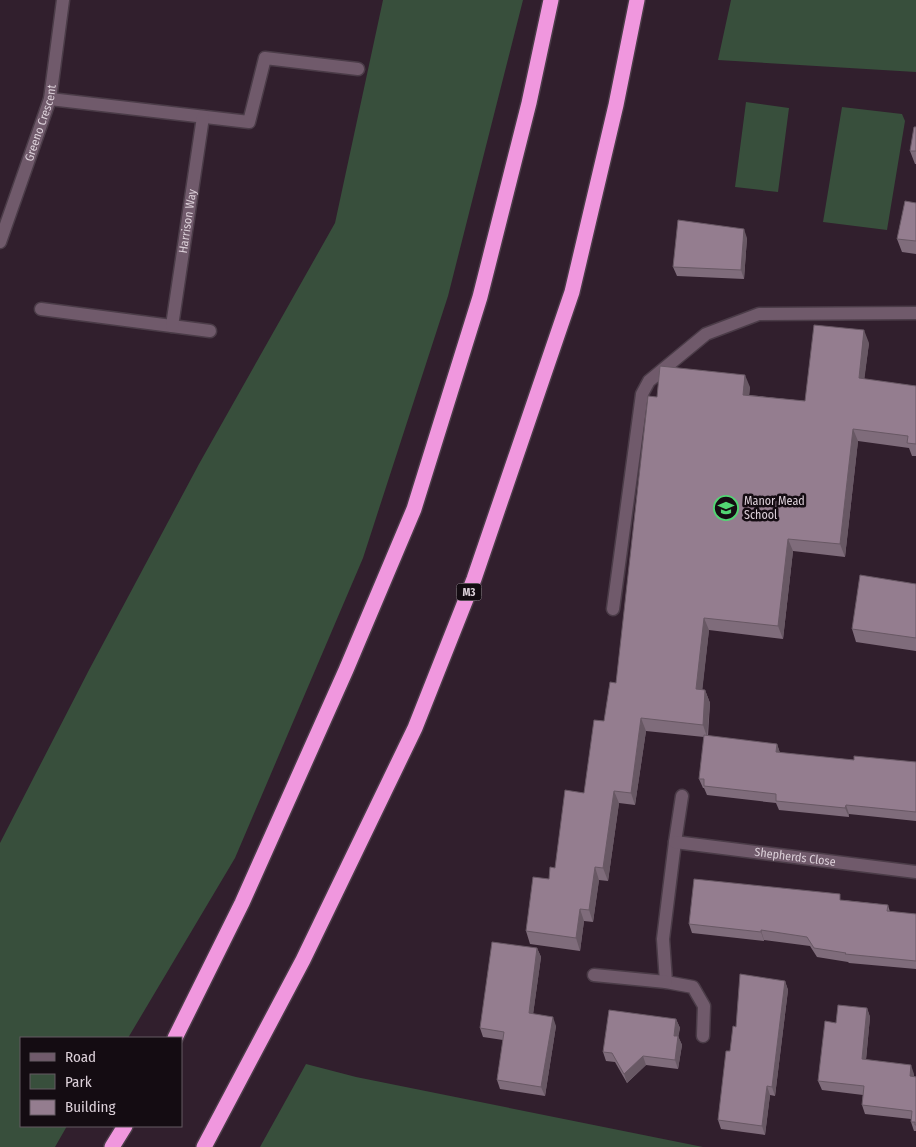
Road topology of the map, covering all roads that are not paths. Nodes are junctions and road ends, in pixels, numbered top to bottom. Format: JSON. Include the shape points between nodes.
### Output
{"nodes":[{"id":1,"x":63,"y":0,"type":"edge"},
{"id":2,"x":551,"y":0,"type":"edge"},
{"id":3,"x":637,"y":0,"type":"edge"},
{"id":4,"x":358,"y":69,"type":"dead end"},
{"id":5,"x":50,"y":99,"type":"junction"},
{"id":6,"x":203,"y":117,"type":"junction"},
{"id":7,"x":5,"y":212,"type":"edge"},
{"id":8,"x":0,"y":242,"type":"edge"},
{"id":9,"x":41,"y":309,"type":"dead end"},
{"id":10,"x":916,"y":314,"type":"edge"},
{"id":11,"x":172,"y":326,"type":"junction"},
{"id":12,"x":210,"y":331,"type":"dead end"},
{"id":13,"x":613,"y":609,"type":"dead end"},
{"id":14,"x":682,"y":796,"type":"dead end"},
{"id":15,"x":675,"y":842,"type":"junction"},
{"id":16,"x":916,"y":872,"type":"edge"},
{"id":17,"x":594,"y":975,"type":"dead end"},
{"id":18,"x":666,"y":982,"type":"junction"},
{"id":19,"x":703,"y":1036,"type":"dead end"},
{"id":20,"x":176,"y":1037,"type":"edge"},
{"id":21,"x":124,"y":1127,"type":"edge"},
{"id":22,"x":112,"y":1147,"type":"edge"},
{"id":23,"x":204,"y":1147,"type":"edge"}],
"edges":[{"from":1,"to":5,"type":"street","name":"Greeno Crescent"},
{"from":2,"to":20,"type":"highway","via":[[530,103],[480,297],[414,509],[242,903]]},
{"from":3,"to":23,"type":"highway","number":"M3","via":[[572,292],[474,579],[415,728],[304,960]]},
{"from":4,"to":6,"type":"street","via":[[266,58],[249,122]]},
{"from":5,"to":6,"type":"street"},
{"from":5,"to":7,"type":"street","name":"Greeno Crescent"},
{"from":6,"to":11,"type":"street","name":"Harrison Way"},
{"from":7,"to":8,"type":"street","name":"Greeno Crescent"},
{"from":9,"to":11,"type":"street"},
{"from":10,"to":13,"type":"street","via":[[758,314],[706,334],[650,382],[642,394]]},
{"from":11,"to":12,"type":"street"},
{"from":14,"to":15,"type":"street"},
{"from":15,"to":16,"type":"street","name":"Shepherds Close"},
{"from":15,"to":18,"type":"street","via":[[663,939]]},
{"from":17,"to":18,"type":"street"},
{"from":18,"to":19,"type":"street","via":[[694,987],[704,1006]]},
{"from":21,"to":22,"type":"highway"}]}
